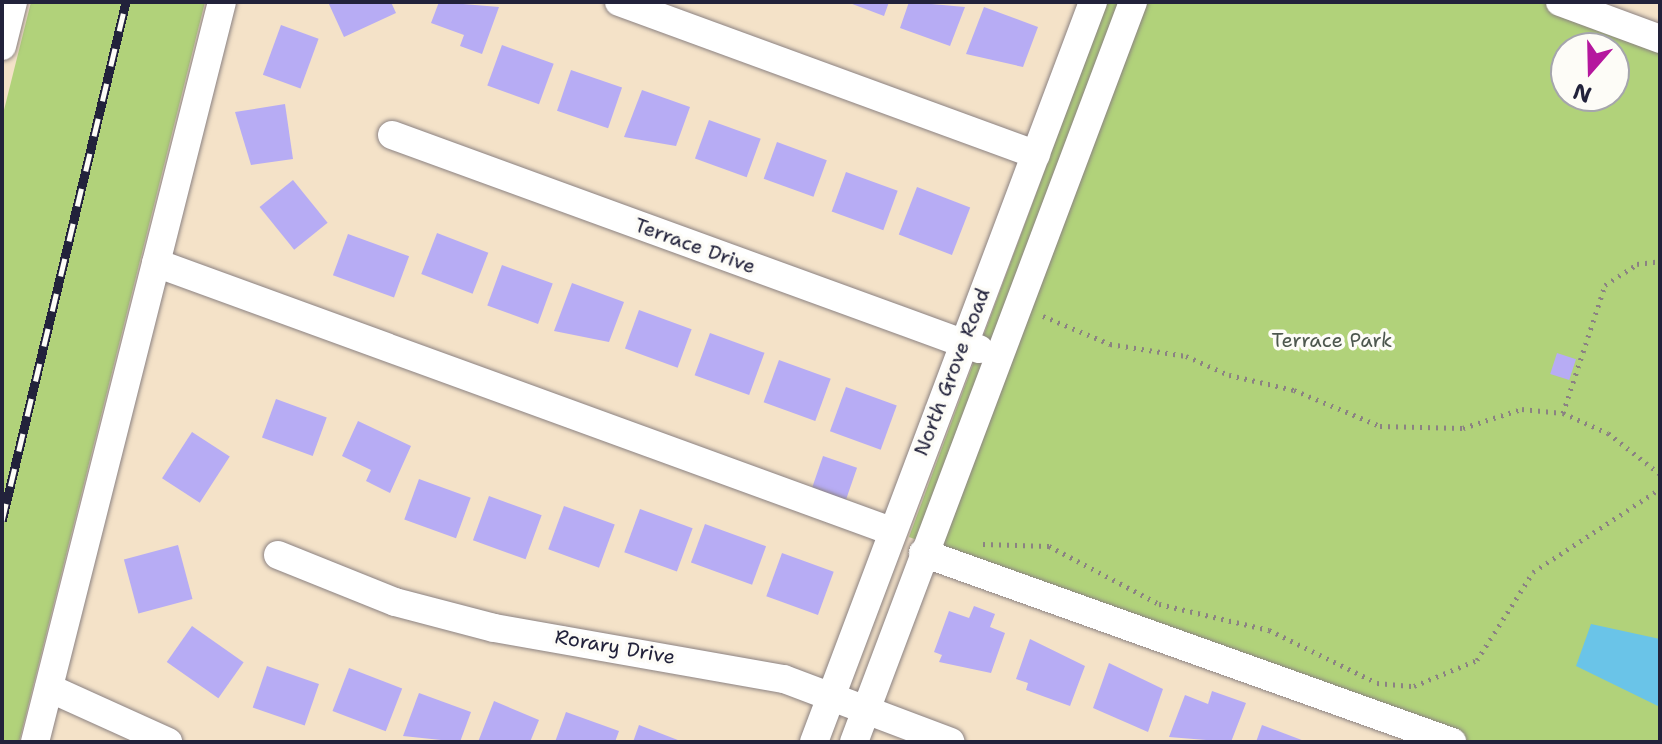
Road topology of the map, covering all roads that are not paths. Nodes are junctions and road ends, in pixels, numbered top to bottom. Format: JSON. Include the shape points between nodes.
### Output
{"nodes":[{"id":1,"x":13,"y":2,"type":"edge"},
{"id":2,"x":222,"y":2,"type":"edge"},
{"id":3,"x":619,"y":2,"type":"edge"},
{"id":4,"x":1093,"y":2,"type":"edge"},
{"id":5,"x":1133,"y":2,"type":"edge"},
{"id":6,"x":1560,"y":2,"type":"edge"},
{"id":7,"x":1660,"y":39,"type":"edge"},
{"id":8,"x":2,"y":46,"type":"edge"},
{"id":9,"x":392,"y":135,"type":"dead end"},
{"id":10,"x":1036,"y":155,"type":"junction"},
{"id":11,"x":156,"y":263,"type":"junction"},
{"id":12,"x":963,"y":344,"type":"junction"},
{"id":13,"x":999,"y":356,"type":"junction"},
{"id":14,"x":891,"y":531,"type":"junction"},
{"id":15,"x":923,"y":553,"type":"junction"},
{"id":16,"x":278,"y":555,"type":"dead end"},
{"id":17,"x":49,"y":688,"type":"junction"},
{"id":18,"x":831,"y":698,"type":"junction"},
{"id":19,"x":865,"y":711,"type":"junction"},
{"id":20,"x":35,"y":742,"type":"edge"},
{"id":21,"x":168,"y":742,"type":"edge"},
{"id":22,"x":814,"y":742,"type":"edge"},
{"id":23,"x":854,"y":742,"type":"edge"},
{"id":24,"x":951,"y":742,"type":"edge"},
{"id":25,"x":1452,"y":742,"type":"edge"}],
"edges":[{"from":1,"to":8,"type":"street"},
{"from":2,"to":11,"type":"street"},
{"from":3,"to":10,"type":"street"},
{"from":4,"to":10,"type":"street","name":"North Grove Road"},
{"from":5,"to":13,"type":"street","name":"North Grove Road"},
{"from":6,"to":7,"type":"street"},
{"from":9,"to":12,"type":"street","name":"Terrace Drive"},
{"from":10,"to":12,"type":"street","name":"North Grove Road"},
{"from":11,"to":14,"type":"street"},
{"from":11,"to":17,"type":"street"},
{"from":12,"to":13,"type":"street","name":"Terrace Drive"},
{"from":12,"to":14,"type":"street","name":"North Grove Road"},
{"from":13,"to":15,"type":"street","name":"North Grove Road"},
{"from":14,"to":18,"type":"street","name":"North Grove Road"},
{"from":15,"to":19,"type":"street","name":"North Grove Road"},
{"from":15,"to":25,"type":"street"},
{"from":16,"to":18,"type":"street","name":"Rorary Drive","via":[[395,602],[480,624],[784,679]]},
{"from":17,"to":20,"type":"street"},
{"from":17,"to":21,"type":"street"},
{"from":18,"to":19,"type":"street","name":"Rorary Drive"},
{"from":18,"to":22,"type":"street","name":"North Grove Road"},
{"from":19,"to":23,"type":"street","name":"North Grove Road"},
{"from":19,"to":24,"type":"street","name":"Rorary Drive"}]}
